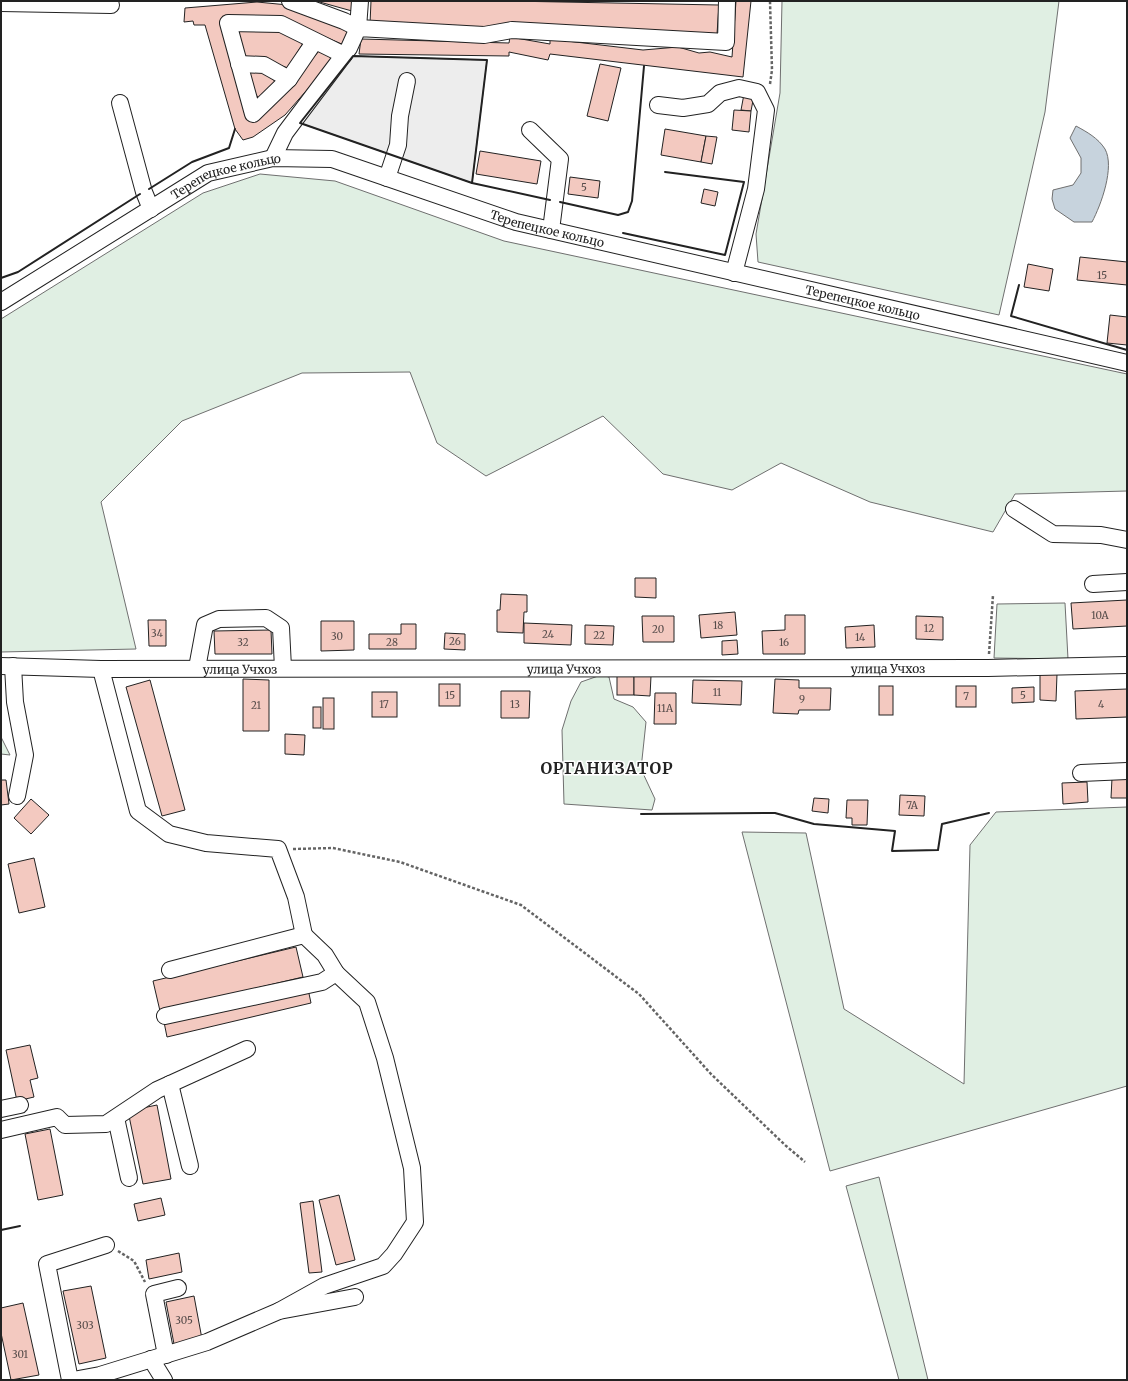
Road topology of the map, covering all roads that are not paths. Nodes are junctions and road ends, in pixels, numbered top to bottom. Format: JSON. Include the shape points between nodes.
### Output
{"nodes":[{"id":1,"x":290,"y":1,"type":"edge"},
{"id":2,"x":360,"y":1,"type":"edge"},
{"id":3,"x":727,"y":1,"type":"edge"},
{"id":4,"x":1,"y":3,"type":"edge"},
{"id":5,"x":111,"y":5,"type":"dead end"},
{"id":6,"x":358,"y":28,"type":"junction"},
{"id":7,"x":315,"y":41,"type":"junction"},
{"id":8,"x":344,"y":55,"type":"junction"},
{"id":9,"x":239,"y":64,"type":"junction"},
{"id":10,"x":289,"y":80,"type":"junction"},
{"id":11,"x":406,"y":81,"type":"dead end"},
{"id":12,"x":120,"y":102,"type":"dead end"},
{"id":13,"x":658,"y":105,"type":"dead end"},
{"id":14,"x":530,"y":130,"type":"dead end"},
{"id":15,"x":273,"y":158,"type":"junction"},
{"id":16,"x":387,"y":178,"type":"junction"},
{"id":17,"x":151,"y":209,"type":"junction"},
{"id":18,"x":551,"y":230,"type":"junction"},
{"id":19,"x":734,"y":273,"type":"junction"},
{"id":20,"x":1,"y":302,"type":"edge"},
{"id":21,"x":1127,"y":363,"type":"edge"},
{"id":22,"x":1014,"y":509,"type":"dead end"},
{"id":23,"x":1127,"y":540,"type":"edge"},
{"id":24,"x":1127,"y":582,"type":"edge"},
{"id":25,"x":1093,"y":584,"type":"dead end"},
{"id":26,"x":1127,"y":665,"type":"edge"},
{"id":27,"x":7,"y":666,"type":"edge"},
{"id":28,"x":197,"y":668,"type":"junction"},
{"id":29,"x":283,"y":668,"type":"junction"},
{"id":30,"x":101,"y":669,"type":"junction"},
{"id":31,"x":1127,"y":771,"type":"edge"},
{"id":32,"x":1081,"y":773,"type":"dead end"},
{"id":33,"x":17,"y":796,"type":"dead end"},
{"id":34,"x":304,"y":935,"type":"junction"},
{"id":35,"x":170,"y":970,"type":"dead end"},
{"id":36,"x":336,"y":973,"type":"junction"},
{"id":37,"x":165,"y":1016,"type":"dead end"},
{"id":38,"x":246,"y":1049,"type":"dead end"},
{"id":39,"x":170,"y":1084,"type":"junction"},
{"id":40,"x":20,"y":1105,"type":"dead end"},
{"id":41,"x":1,"y":1109,"type":"edge"},
{"id":42,"x":116,"y":1118,"type":"junction"},
{"id":43,"x":1,"y":1130,"type":"edge"},
{"id":44,"x":190,"y":1166,"type":"dead end"},
{"id":45,"x":128,"y":1178,"type":"dead end"},
{"id":46,"x":106,"y":1245,"type":"road end"},
{"id":47,"x":178,"y":1288,"type":"dead end"},
{"id":48,"x":355,"y":1297,"type":"dead end"},
{"id":49,"x":279,"y":1311,"type":"junction"},
{"id":50,"x":166,"y":1355,"type":"junction"},
{"id":51,"x":151,"y":1359,"type":"junction"},
{"id":52,"x":101,"y":1378,"type":"edge"},
{"id":53,"x":70,"y":1380,"type":"edge"},
{"id":54,"x":73,"y":1380,"type":"edge"},
{"id":55,"x":164,"y":1380,"type":"edge"}],
"edges":[{"from":1,"to":6,"type":"street"},
{"from":2,"to":6,"type":"street"},
{"from":3,"to":6,"type":"street","via":[[726,42],[512,30],[484,35]]},
{"from":4,"to":5,"type":"street"},
{"from":6,"to":8,"type":"street"},
{"from":7,"to":8,"type":"street"},
{"from":7,"to":9,"type":"street","via":[[281,24],[228,23]]},
{"from":7,"to":10,"type":"street"},
{"from":8,"to":15,"type":"street","via":[[285,132]]},
{"from":9,"to":10,"type":"street","via":[[264,65]]},
{"from":9,"to":10,"type":"street","via":[[253,114]]},
{"from":11,"to":16,"type":"street","via":[[398,145]]},
{"from":12,"to":17,"type":"street"},
{"from":13,"to":19,"type":"street","via":[[684,108],[708,104],[720,93],[739,88],[757,92],[766,110],[756,189]]},
{"from":14,"to":18,"type":"street","via":[[560,159]]},
{"from":15,"to":16,"type":"street","name":"Терепецкое кольцо","via":[[332,159]]},
{"from":15,"to":17,"type":"street","name":"Терепецкое кольцо","via":[[208,174]]},
{"from":16,"to":18,"type":"street","name":"Терепецкое кольцо","via":[[516,222]]},
{"from":17,"to":20,"type":"street","name":"Терепецкое кольцо"},
{"from":18,"to":19,"type":"street","name":"Терепецкое кольцо"},
{"from":19,"to":21,"type":"street","name":"Терепецкое кольцо"},
{"from":22,"to":23,"type":"street","via":[[1053,534]]},
{"from":24,"to":25,"type":"street"},
{"from":26,"to":29,"type":"street","name":"улица Учхоз","via":[[988,668]]},
{"from":27,"to":30,"type":"street","name":"улица Учхоз"},
{"from":27,"to":33,"type":"street","via":[[25,755]]},
{"from":28,"to":29,"type":"street","name":"улица Учхоз"},
{"from":28,"to":29,"type":"street","via":[[205,625],[219,619],[266,618],[281,628]]},
{"from":28,"to":30,"type":"street","name":"улица Учхоз"},
{"from":30,"to":34,"type":"street","via":[[138,811],[169,834],[206,843],[278,849],[296,897]]},
{"from":31,"to":32,"type":"street"},
{"from":34,"to":35,"type":"street"},
{"from":34,"to":36,"type":"street","via":[[325,955]]},
{"from":36,"to":37,"type":"street","via":[[322,982]]},
{"from":36,"to":49,"type":"street","via":[[367,1002],[385,1058],[412,1168],[415,1222],[383,1266],[324,1286]]},
{"from":38,"to":39,"type":"street"},
{"from":39,"to":42,"type":"street","via":[[136,1102]]},
{"from":39,"to":44,"type":"street"},
{"from":40,"to":41,"type":"street"},
{"from":42,"to":43,"type":"street","via":[[106,1124],[65,1125],[57,1117]]},
{"from":42,"to":45,"type":"street"},
{"from":46,"to":53,"type":"street","via":[[47,1264]]},
{"from":47,"to":50,"type":"street","via":[[154,1294]]},
{"from":48,"to":49,"type":"street"},
{"from":49,"to":50,"type":"street","via":[[207,1342]]},
{"from":50,"to":51,"type":"street"},
{"from":51,"to":52,"type":"street"},
{"from":51,"to":55,"type":"street"},
{"from":52,"to":54,"type":"street"}]}
